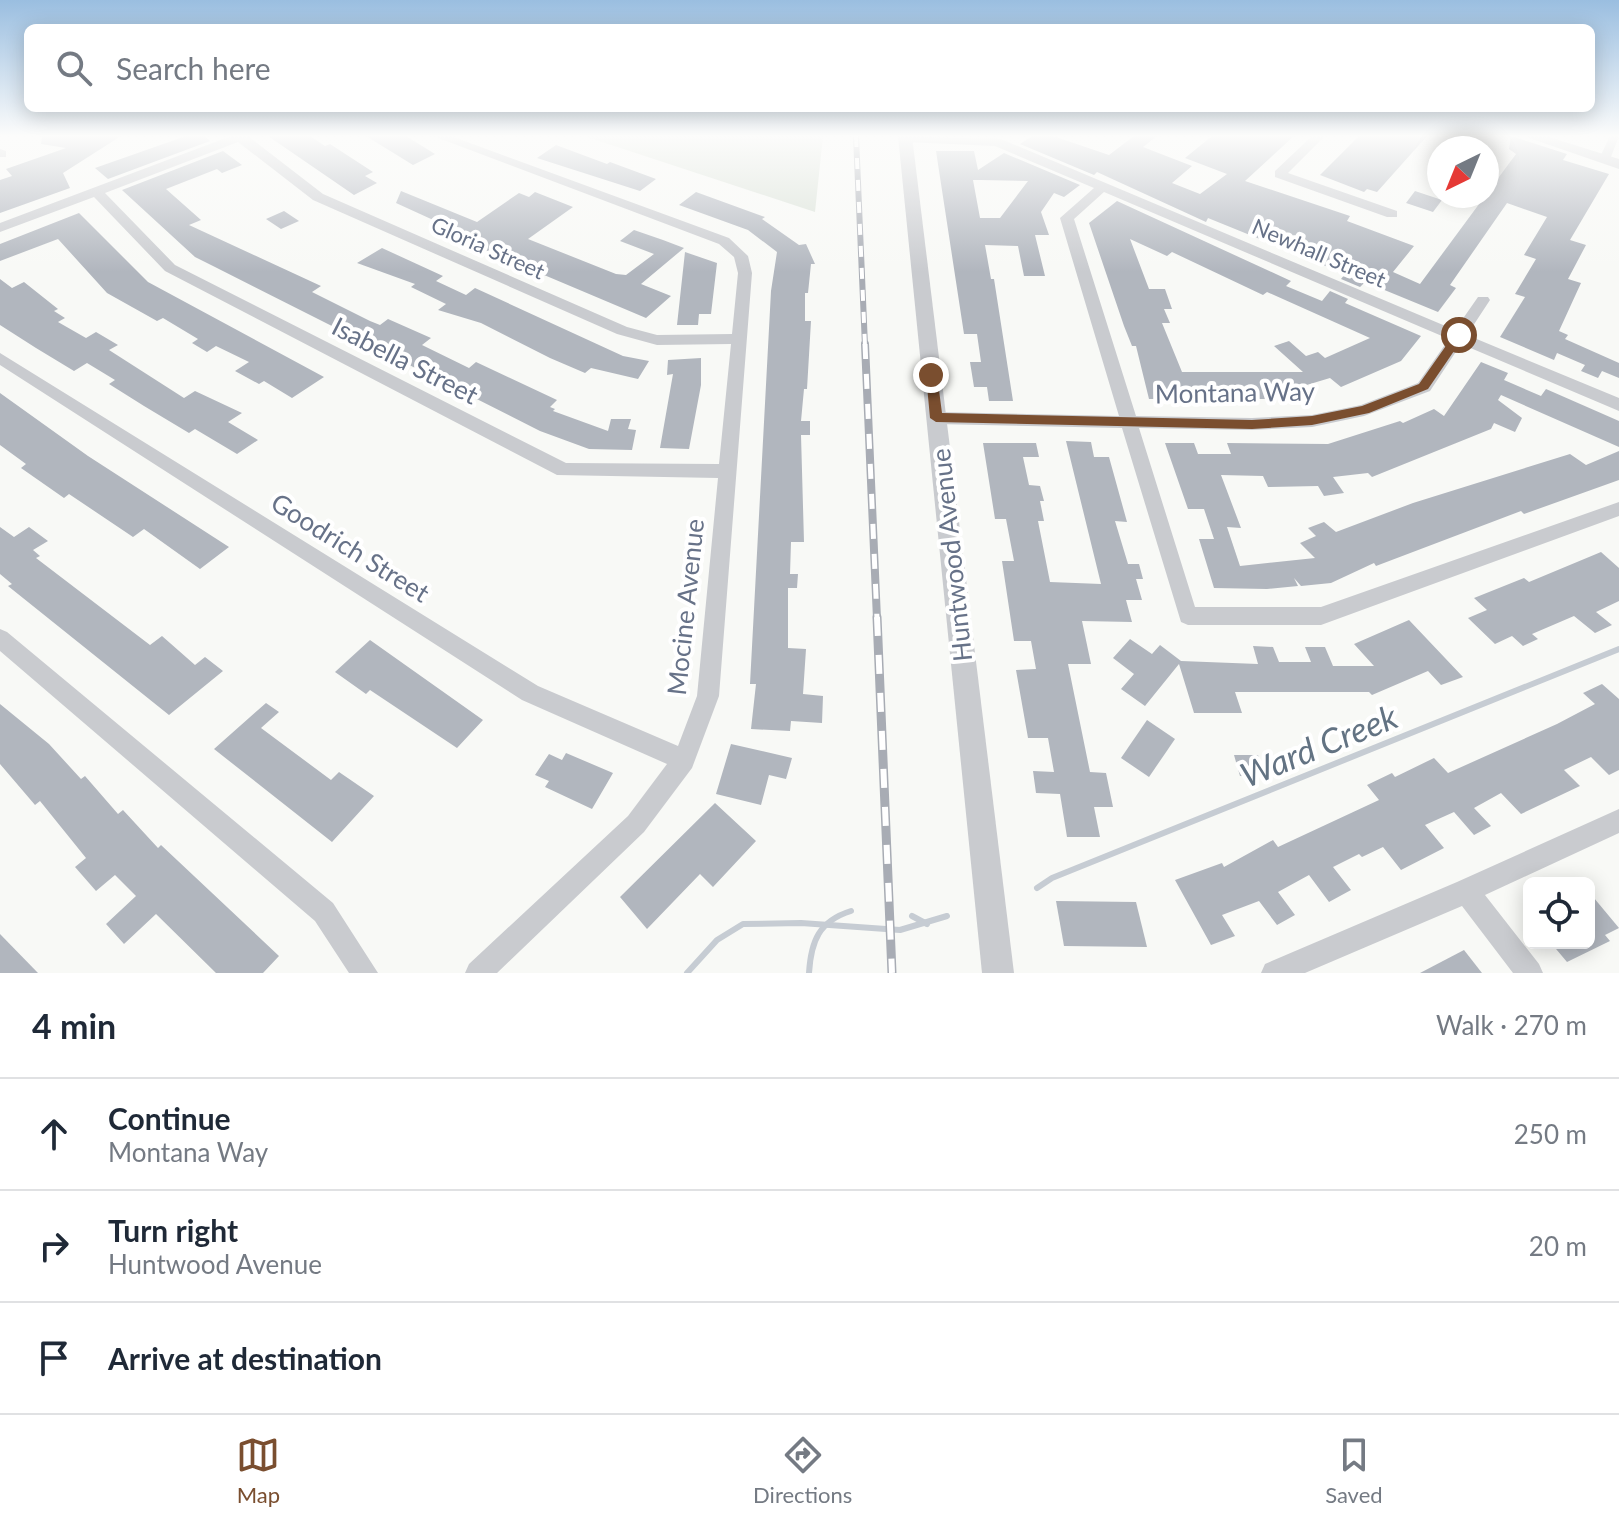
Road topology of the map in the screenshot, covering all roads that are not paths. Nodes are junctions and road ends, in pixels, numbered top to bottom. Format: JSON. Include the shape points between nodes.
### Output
{"nodes":[{"id":1,"x":127,"y":181,"type":"edge"},
{"id":2,"x":298,"y":181,"type":"edge"},
{"id":3,"x":562,"y":181,"type":"edge"},
{"id":4,"x":910,"y":181,"type":"edge"},
{"id":5,"x":1089,"y":181,"type":"edge"},
{"id":6,"x":1300,"y":181,"type":"edge"},
{"id":7,"x":1102,"y":187,"type":"junction"},
{"id":8,"x":98,"y":193,"type":"junction"},
{"id":9,"x":1392,"y":214,"type":"dead end"},
{"id":10,"x":0,"y":228,"type":"edge"},
{"id":11,"x":1483,"y":300,"type":"dead end"},
{"id":12,"x":1459,"y":335,"type":"junction"},
{"id":13,"x":740,"y":339,"type":"junction"},
{"id":14,"x":0,"y":358,"type":"edge"},
{"id":15,"x":1619,"y":405,"type":"edge"},
{"id":16,"x":936,"y":418,"type":"junction"},
{"id":17,"x":1128,"y":420,"type":"junction"},
{"id":18,"x":729,"y":471,"type":"junction"},
{"id":19,"x":1619,"y":509,"type":"edge"},
{"id":20,"x":0,"y":638,"type":"edge"},
{"id":21,"x":684,"y":760,"type":"junction"},
{"id":22,"x":1619,"y":821,"type":"edge"},
{"id":23,"x":1466,"y":891,"type":"junction"},
{"id":24,"x":365,"y":973,"type":"edge"},
{"id":25,"x":478,"y":973,"type":"edge"},
{"id":26,"x":998,"y":973,"type":"edge"},
{"id":27,"x":1274,"y":973,"type":"edge"},
{"id":28,"x":1530,"y":973,"type":"edge"}],
"edges":[{"from":1,"to":8,"type":"street"},
{"from":2,"to":13,"type":"street","name":"Gloria Street","via":[[318,197],[622,331],[657,340]]},
{"from":3,"to":13,"type":"street","name":"Mocine Avenue","via":[[724,241],[741,256],[745,273]]},
{"from":4,"to":16,"type":"street","name":"Huntwood Avenue"},
{"from":5,"to":7,"type":"street","name":"Newhall Street"},
{"from":6,"to":9,"type":"street"},
{"from":7,"to":12,"type":"street","name":"Newhall Street"},
{"from":7,"to":17,"type":"street","via":[[1067,218]]},
{"from":8,"to":10,"type":"street"},
{"from":8,"to":18,"type":"street","name":"Isabella Street","via":[[170,268],[563,470]]},
{"from":11,"to":12,"type":"street","name":"Montana Way"},
{"from":12,"to":15,"type":"street","name":"Newhall Street"},
{"from":12,"to":17,"type":"street","name":"Montana Way","via":[[1424,387],[1364,410],[1312,421],[1252,424]]},
{"from":13,"to":18,"type":"street","name":"Mocine Avenue"},
{"from":14,"to":21,"type":"street","name":"Goodrich Street","via":[[530,693]]},
{"from":16,"to":17,"type":"street","name":"Montana Way"},
{"from":16,"to":26,"type":"street","name":"Huntwood Avenue"},
{"from":17,"to":19,"type":"street","via":[[1188,616],[1321,616]]},
{"from":18,"to":21,"type":"street","name":"Mocine Avenue","via":[[708,696]]},
{"from":20,"to":24,"type":"street","via":[[324,912]]},
{"from":21,"to":25,"type":"street","name":"Mocine Avenue","via":[[636,824]]},
{"from":22,"to":23,"type":"street"},
{"from":23,"to":27,"type":"street"},
{"from":23,"to":28,"type":"street"}]}
